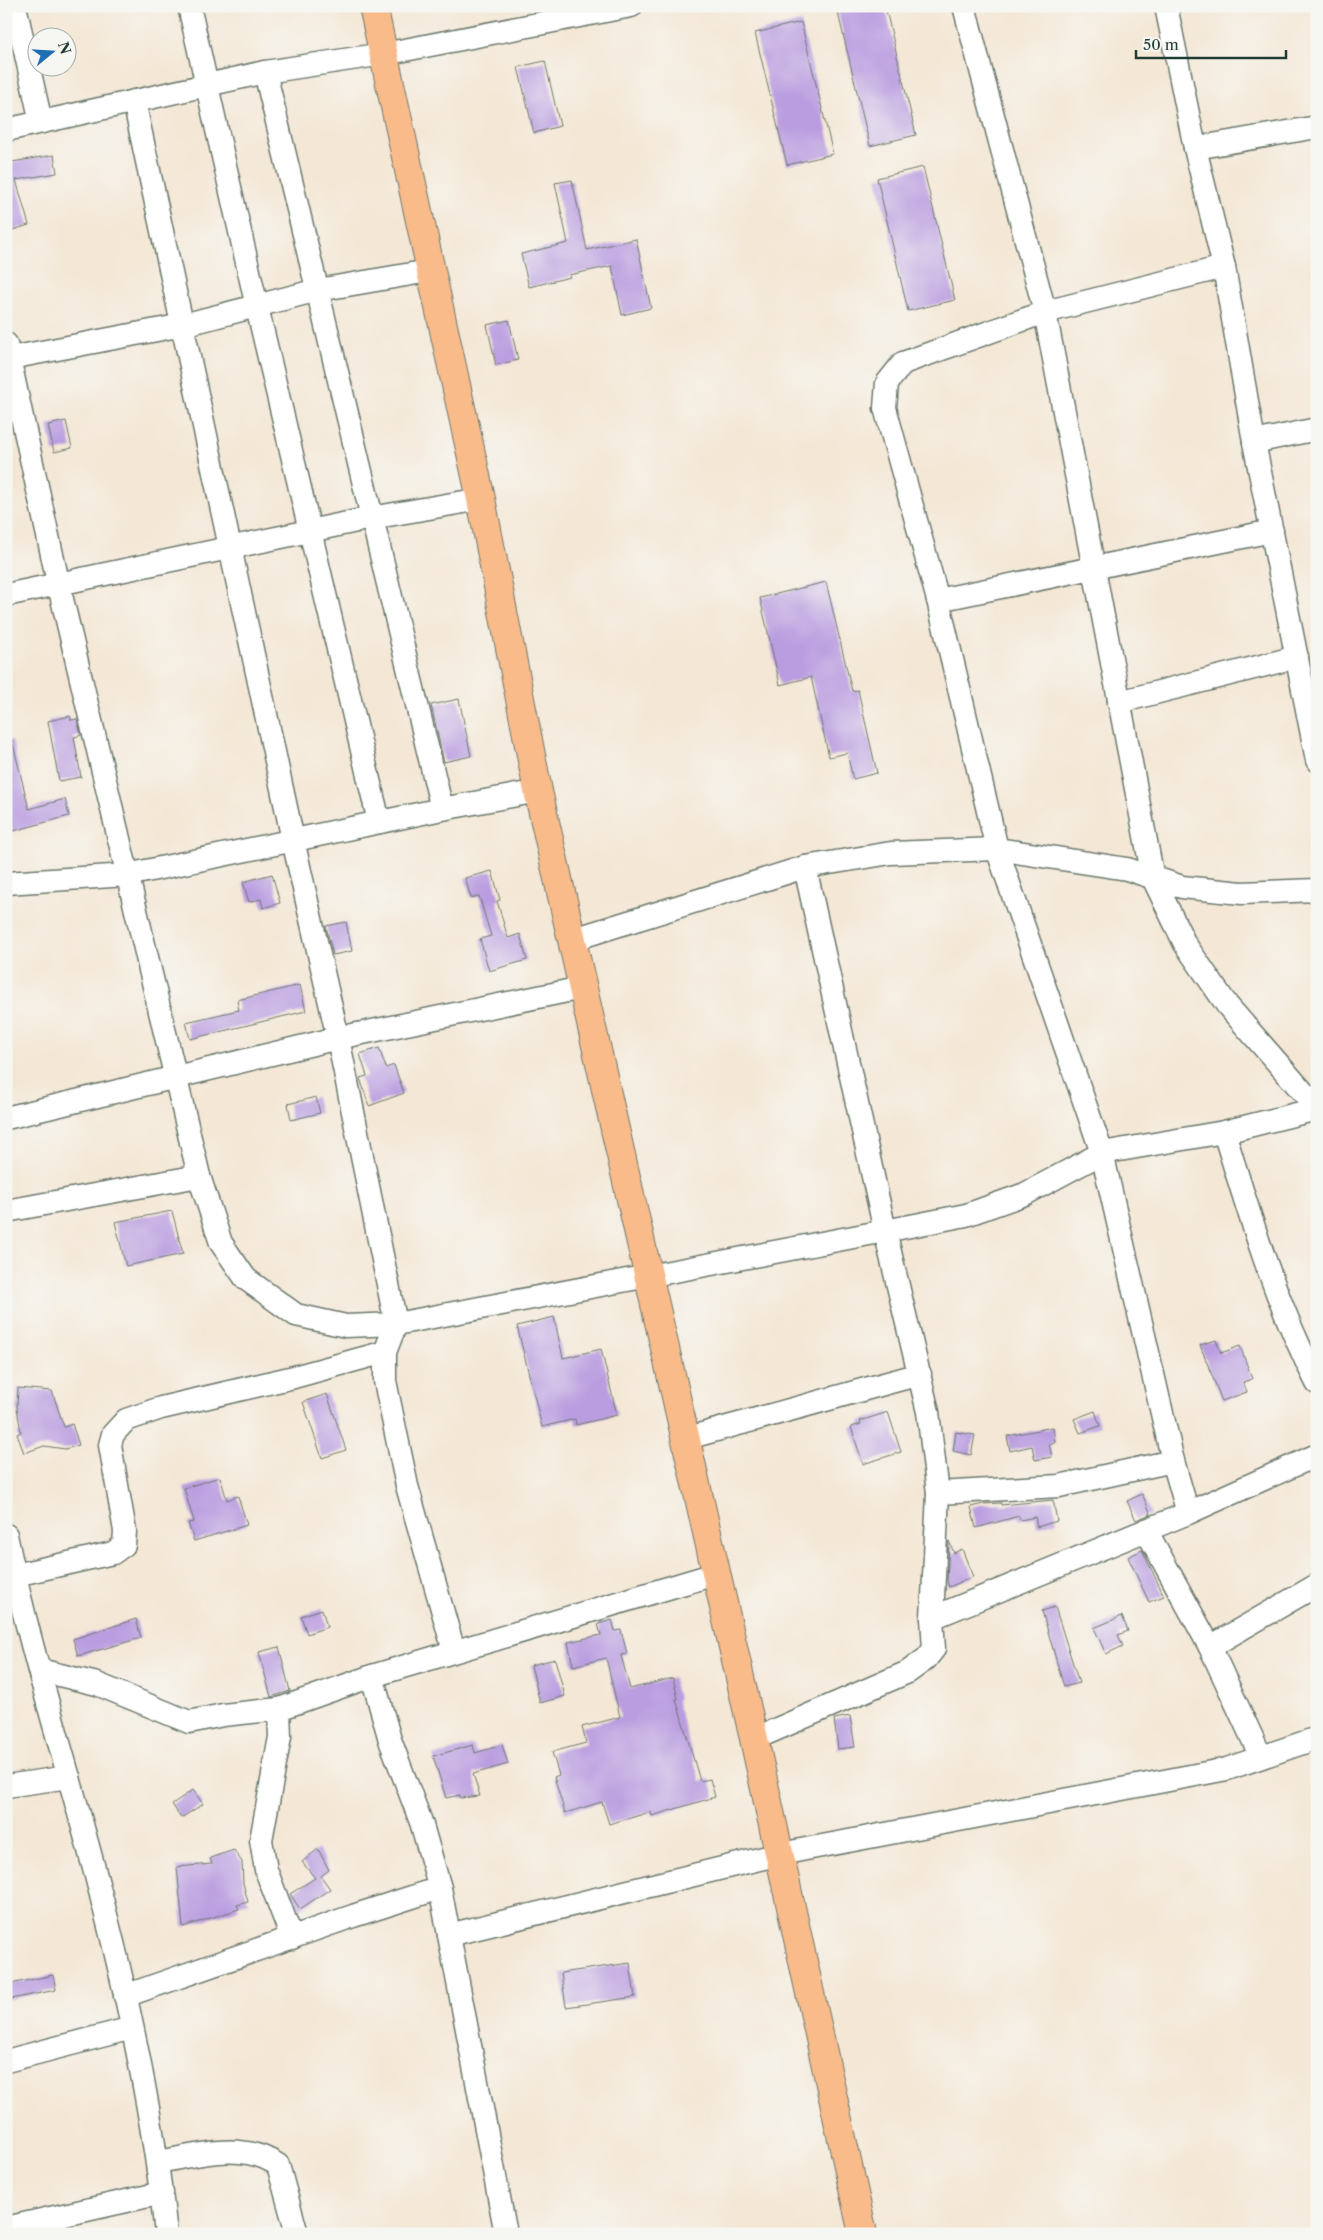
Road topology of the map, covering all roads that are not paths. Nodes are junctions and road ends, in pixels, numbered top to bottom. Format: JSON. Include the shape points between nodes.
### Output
{"nodes":[{"id":1,"x":15,"y":6,"type":"edge"},
{"id":2,"x":189,"y":6,"type":"edge"},
{"id":3,"x":373,"y":6,"type":"edge"},
{"id":4,"x":631,"y":6,"type":"edge"},
{"id":5,"x":964,"y":6,"type":"edge"},
{"id":6,"x":1168,"y":7,"type":"edge"},
{"id":7,"x":553,"y":14,"type":"edge"},
{"id":8,"x":384,"y":54,"type":"junction"},
{"id":9,"x":265,"y":72,"type":"junction"},
{"id":10,"x":207,"y":85,"type":"junction"},
{"id":11,"x":134,"y":101,"type":"junction"},
{"id":12,"x":41,"y":122,"type":"junction"},
{"id":13,"x":1317,"y":128,"type":"edge"},
{"id":14,"x":6,"y":130,"type":"edge"},
{"id":15,"x":1195,"y":148,"type":"junction"},
{"id":16,"x":1224,"y":267,"type":"junction"},
{"id":17,"x":429,"y":271,"type":"junction"},
{"id":18,"x":318,"y":290,"type":"junction"},
{"id":19,"x":257,"y":307,"type":"junction"},
{"id":20,"x":1045,"y":312,"type":"junction"},
{"id":21,"x":183,"y":325,"type":"junction"},
{"id":22,"x":8,"y":351,"type":"edge"},
{"id":23,"x":1317,"y":429,"type":"edge"},
{"id":24,"x":1254,"y":442,"type":"junction"},
{"id":25,"x":481,"y":499,"type":"junction"},
{"id":26,"x":371,"y":518,"type":"junction"},
{"id":27,"x":312,"y":530,"type":"junction"},
{"id":28,"x":1272,"y":531,"type":"junction"},
{"id":29,"x":231,"y":547,"type":"junction"},
{"id":30,"x":1092,"y":569,"type":"junction"},
{"id":31,"x":58,"y":582,"type":"junction"},
{"id":32,"x":6,"y":595,"type":"edge"},
{"id":33,"x":938,"y":600,"type":"junction"},
{"id":34,"x":1297,"y":658,"type":"junction"},
{"id":35,"x":1119,"y":702,"type":"junction"},
{"id":36,"x":1314,"y":729,"type":"edge"},
{"id":37,"x":1317,"y":760,"type":"edge"},
{"id":38,"x":538,"y":791,"type":"junction"},
{"id":39,"x":442,"y":809,"type":"junction"},
{"id":40,"x":379,"y":822,"type":"junction"},
{"id":41,"x":293,"y":840,"type":"junction"},
{"id":42,"x":997,"y":849,"type":"junction"},
{"id":43,"x":805,"y":867,"type":"junction"},
{"id":44,"x":127,"y":875,"type":"junction"},
{"id":45,"x":1153,"y":878,"type":"junction"},
{"id":46,"x":6,"y":882,"type":"edge"},
{"id":47,"x":1317,"y":890,"type":"edge"},
{"id":48,"x":571,"y":940,"type":"junction"},
{"id":49,"x":582,"y":988,"type":"junction"},
{"id":50,"x":338,"y":1038,"type":"junction"},
{"id":51,"x":177,"y":1077,"type":"junction"},
{"id":52,"x":1317,"y":1109,"type":"edge"},
{"id":53,"x":6,"y":1118,"type":"edge"},
{"id":54,"x":1224,"y":1132,"type":"junction"},
{"id":55,"x":1102,"y":1153,"type":"junction"},
{"id":56,"x":199,"y":1176,"type":"junction"},
{"id":57,"x":6,"y":1211,"type":"edge"},
{"id":58,"x":885,"y":1232,"type":"junction"},
{"id":59,"x":649,"y":1278,"type":"junction"},
{"id":60,"x":396,"y":1324,"type":"junction"},
{"id":61,"x":385,"y":1352,"type":"junction"},
{"id":62,"x":920,"y":1374,"type":"junction"},
{"id":63,"x":1317,"y":1383,"type":"edge"},
{"id":64,"x":684,"y":1440,"type":"junction"},
{"id":65,"x":1317,"y":1455,"type":"edge"},
{"id":66,"x":1173,"y":1461,"type":"junction"},
{"id":67,"x":938,"y":1493,"type":"junction"},
{"id":68,"x":1188,"y":1513,"type":"junction"},
{"id":69,"x":1146,"y":1530,"type":"junction"},
{"id":70,"x":6,"y":1535,"type":"edge"},
{"id":71,"x":716,"y":1574,"type":"junction"},
{"id":72,"x":14,"y":1575,"type":"junction"},
{"id":73,"x":1317,"y":1585,"type":"edge"},
{"id":74,"x":13,"y":1600,"type":"edge"},
{"id":75,"x":932,"y":1618,"type":"junction"},
{"id":76,"x":1210,"y":1647,"type":"junction"},
{"id":77,"x":454,"y":1651,"type":"junction"},
{"id":78,"x":39,"y":1670,"type":"junction"},
{"id":79,"x":372,"y":1676,"type":"junction"},
{"id":80,"x":279,"y":1709,"type":"junction"},
{"id":81,"x":1317,"y":1738,"type":"edge"},
{"id":82,"x":754,"y":1739,"type":"junction"},
{"id":83,"x":1261,"y":1758,"type":"junction"},
{"id":84,"x":69,"y":1778,"type":"junction"},
{"id":85,"x":6,"y":1786,"type":"edge"},
{"id":86,"x":780,"y":1854,"type":"junction"},
{"id":87,"x":440,"y":1888,"type":"junction"},
{"id":88,"x":449,"y":1936,"type":"junction"},
{"id":89,"x":292,"y":1938,"type":"junction"},
{"id":90,"x":125,"y":1996,"type":"junction"},
{"id":91,"x":132,"y":2028,"type":"junction"},
{"id":92,"x":6,"y":2061,"type":"edge"},
{"id":93,"x":158,"y":2162,"type":"junction"},
{"id":94,"x":162,"y":2193,"type":"junction"},
{"id":95,"x":6,"y":2228,"type":"edge"},
{"id":96,"x":166,"y":2234,"type":"edge"},
{"id":97,"x":296,"y":2234,"type":"edge"},
{"id":98,"x":506,"y":2234,"type":"edge"},
{"id":99,"x":863,"y":2234,"type":"edge"}],
"edges":[{"from":1,"to":12,"type":"street"},
{"from":2,"to":10,"type":"street"},
{"from":3,"to":8,"type":"highway"},
{"from":4,"to":7,"type":"street"},
{"from":5,"to":20,"type":"street"},
{"from":6,"to":15,"type":"street"},
{"from":7,"to":8,"type":"street"},
{"from":8,"to":9,"type":"street"},
{"from":8,"to":17,"type":"highway"},
{"from":9,"to":10,"type":"street"},
{"from":9,"to":18,"type":"street"},
{"from":10,"to":11,"type":"street"},
{"from":10,"to":19,"type":"street"},
{"from":11,"to":12,"type":"street"},
{"from":11,"to":21,"type":"street"},
{"from":12,"to":14,"type":"street"},
{"from":13,"to":15,"type":"street"},
{"from":15,"to":16,"type":"street"},
{"from":16,"to":20,"type":"street"},
{"from":16,"to":24,"type":"street"},
{"from":17,"to":18,"type":"street"},
{"from":17,"to":25,"type":"highway"},
{"from":18,"to":19,"type":"street"},
{"from":18,"to":26,"type":"street"},
{"from":19,"to":21,"type":"street"},
{"from":19,"to":27,"type":"street"},
{"from":20,"to":30,"type":"street"},
{"from":20,"to":33,"type":"street","via":[[903,363],[887,383],[885,408]]},
{"from":21,"to":22,"type":"street"},
{"from":21,"to":29,"type":"street"},
{"from":22,"to":31,"type":"street"},
{"from":23,"to":24,"type":"street"},
{"from":24,"to":28,"type":"street"},
{"from":25,"to":26,"type":"street"},
{"from":25,"to":38,"type":"highway"},
{"from":26,"to":27,"type":"street"},
{"from":26,"to":39,"type":"street"},
{"from":27,"to":29,"type":"street"},
{"from":27,"to":40,"type":"street"},
{"from":28,"to":30,"type":"street"},
{"from":28,"to":34,"type":"street"},
{"from":29,"to":31,"type":"street"},
{"from":29,"to":41,"type":"street"},
{"from":30,"to":33,"type":"street"},
{"from":30,"to":35,"type":"street"},
{"from":31,"to":32,"type":"street"},
{"from":31,"to":44,"type":"street"},
{"from":33,"to":42,"type":"street"},
{"from":34,"to":35,"type":"street"},
{"from":34,"to":36,"type":"street"},
{"from":35,"to":45,"type":"street"},
{"from":36,"to":37,"type":"street"},
{"from":38,"to":39,"type":"street"},
{"from":38,"to":48,"type":"highway"},
{"from":39,"to":40,"type":"street"},
{"from":40,"to":41,"type":"street"},
{"from":41,"to":44,"type":"street"},
{"from":41,"to":50,"type":"street"},
{"from":42,"to":43,"type":"street","via":[[891,853]]},
{"from":42,"to":45,"type":"street","via":[[1127,869]]},
{"from":42,"to":55,"type":"street"},
{"from":43,"to":48,"type":"street"},
{"from":43,"to":58,"type":"street"},
{"from":44,"to":46,"type":"street"},
{"from":44,"to":51,"type":"street"},
{"from":45,"to":47,"type":"street","via":[[1182,887],[1242,893]]},
{"from":45,"to":52,"type":"street","via":[[1185,944],[1227,1005]]},
{"from":48,"to":49,"type":"highway"},
{"from":49,"to":50,"type":"street"},
{"from":49,"to":59,"type":"highway"},
{"from":50,"to":51,"type":"street"},
{"from":50,"to":60,"type":"street"},
{"from":51,"to":53,"type":"street"},
{"from":51,"to":56,"type":"street"},
{"from":52,"to":54,"type":"street"},
{"from":54,"to":55,"type":"street"},
{"from":54,"to":63,"type":"street","via":[[1269,1276]]},
{"from":55,"to":58,"type":"street","via":[[1025,1194],[966,1215]]},
{"from":55,"to":66,"type":"street"},
{"from":56,"to":57,"type":"street"},
{"from":56,"to":60,"type":"street","via":[[221,1242],[246,1279],[296,1316],[346,1326]]},
{"from":58,"to":59,"type":"street"},
{"from":58,"to":62,"type":"street"},
{"from":59,"to":60,"type":"street"},
{"from":59,"to":64,"type":"highway"},
{"from":60,"to":61,"type":"street"},
{"from":61,"to":72,"type":"street","via":[[161,1408],[126,1420],[113,1434],[110,1444],[125,1531],[124,1545],[113,1553]]},
{"from":61,"to":77,"type":"street","via":[[385,1381],[407,1486]]},
{"from":62,"to":64,"type":"street"},
{"from":62,"to":67,"type":"street"},
{"from":64,"to":71,"type":"highway"},
{"from":65,"to":68,"type":"street"},
{"from":66,"to":67,"type":"street","via":[[1059,1486]]},
{"from":66,"to":68,"type":"street"},
{"from":67,"to":75,"type":"street"},
{"from":68,"to":69,"type":"street"},
{"from":69,"to":75,"type":"street"},
{"from":69,"to":76,"type":"street"},
{"from":70,"to":72,"type":"street"},
{"from":71,"to":77,"type":"street"},
{"from":71,"to":82,"type":"highway"},
{"from":72,"to":74,"type":"street"},
{"from":73,"to":76,"type":"street"},
{"from":74,"to":78,"type":"street"},
{"from":75,"to":82,"type":"street","via":[[934,1649],[908,1672]]},
{"from":76,"to":83,"type":"street"},
{"from":77,"to":79,"type":"street"},
{"from":78,"to":80,"type":"street","via":[[97,1684],[189,1722]]},
{"from":78,"to":84,"type":"street"},
{"from":79,"to":80,"type":"street"},
{"from":79,"to":87,"type":"street","via":[[390,1740],[422,1822]]},
{"from":80,"to":89,"type":"street","via":[[280,1738],[261,1840],[266,1870]]},
{"from":81,"to":83,"type":"street"},
{"from":82,"to":86,"type":"highway"},
{"from":83,"to":86,"type":"street","via":[[1227,1769]]},
{"from":84,"to":85,"type":"street"},
{"from":84,"to":90,"type":"street","via":[[105,1908]]},
{"from":86,"to":88,"type":"street"},
{"from":86,"to":99,"type":"highway"},
{"from":87,"to":88,"type":"street"},
{"from":87,"to":89,"type":"street"},
{"from":88,"to":98,"type":"street"},
{"from":89,"to":90,"type":"street"},
{"from":90,"to":91,"type":"street"},
{"from":91,"to":92,"type":"street"},
{"from":91,"to":93,"type":"street"},
{"from":93,"to":94,"type":"street"},
{"from":93,"to":97,"type":"street","via":[[218,2152],[249,2152],[264,2156],[278,2165]]},
{"from":94,"to":95,"type":"street"},
{"from":94,"to":96,"type":"street"}]}
